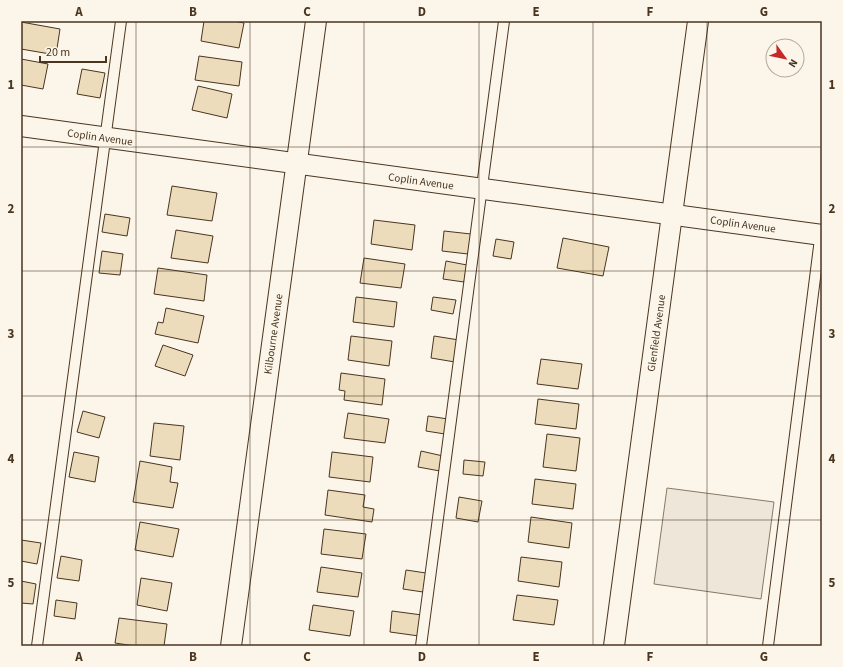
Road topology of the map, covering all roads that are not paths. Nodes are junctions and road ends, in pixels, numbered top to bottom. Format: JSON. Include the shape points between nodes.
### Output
{"nodes":[{"id":1,"x":121,"y":21,"type":"edge"},
{"id":2,"x":316,"y":21,"type":"edge"},
{"id":3,"x":504,"y":21,"type":"edge"},
{"id":4,"x":698,"y":21,"type":"edge"},
{"id":5,"x":21,"y":126,"type":"edge"},
{"id":6,"x":105,"y":138,"type":"junction"},
{"id":7,"x":296,"y":164,"type":"junction"},
{"id":8,"x":482,"y":189,"type":"junction"},
{"id":9,"x":671,"y":215,"type":"junction"},
{"id":10,"x":822,"y":232,"type":"edge"},
{"id":11,"x":37,"y":646,"type":"edge"},
{"id":12,"x":231,"y":646,"type":"edge"},
{"id":13,"x":421,"y":646,"type":"edge"},
{"id":14,"x":614,"y":646,"type":"edge"},
{"id":15,"x":768,"y":646,"type":"edge"}],
"edges":[{"from":1,"to":6,"type":"lane"},
{"from":2,"to":7,"type":"street","name":"Kilbourne Avenue"},
{"from":3,"to":8,"type":"lane"},
{"from":4,"to":9,"type":"street","name":"Glenfield Avenue"},
{"from":5,"to":6,"type":"street","name":"Coplin Avenue"},
{"from":6,"to":7,"type":"street","name":"Coplin Avenue"},
{"from":6,"to":11,"type":"lane"},
{"from":7,"to":8,"type":"street","name":"Coplin Avenue"},
{"from":7,"to":12,"type":"street","name":"Kilbourne Avenue"},
{"from":8,"to":9,"type":"street","name":"Coplin Avenue"},
{"from":8,"to":13,"type":"lane"},
{"from":9,"to":10,"type":"street","name":"Coplin Avenue"},
{"from":9,"to":14,"type":"street","name":"Glenfield Avenue"},
{"from":10,"to":15,"type":"lane"}]}
